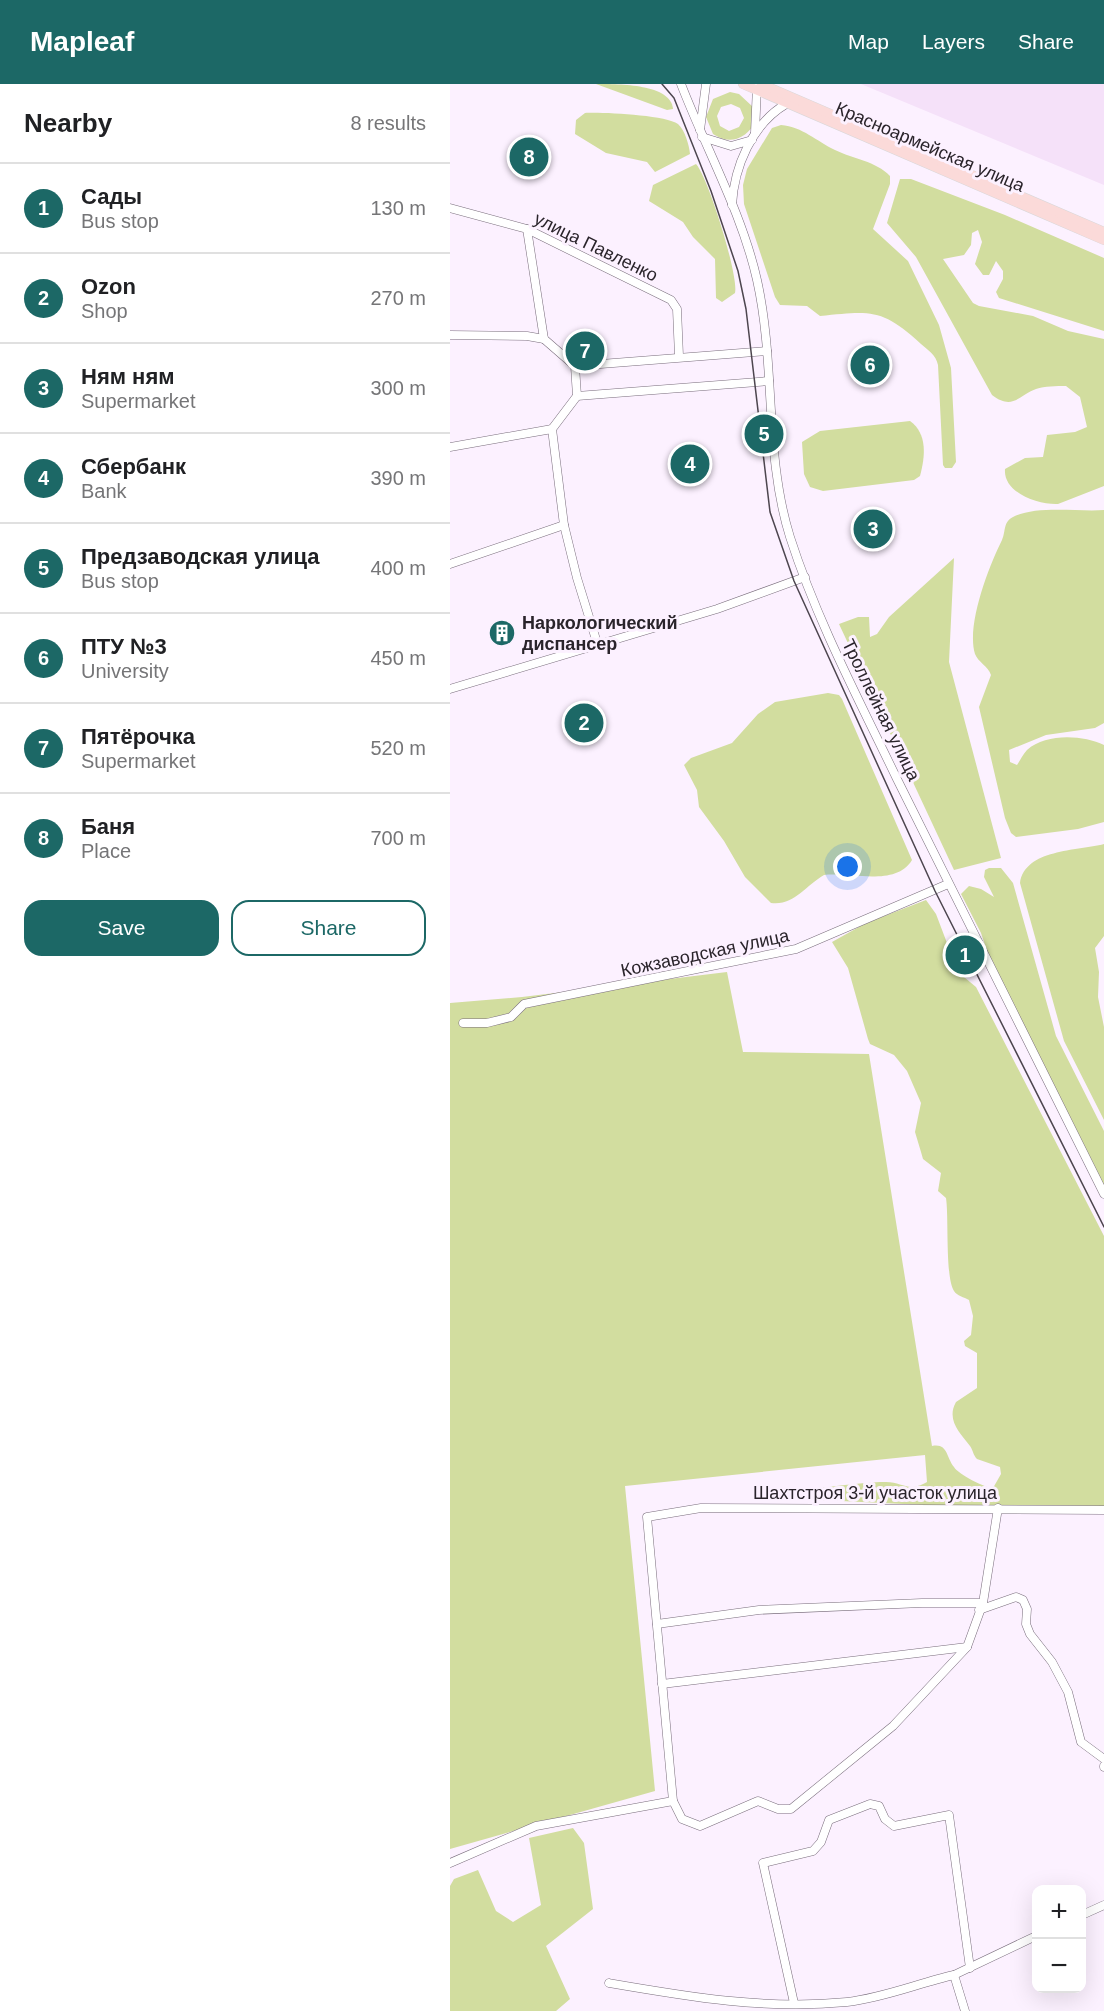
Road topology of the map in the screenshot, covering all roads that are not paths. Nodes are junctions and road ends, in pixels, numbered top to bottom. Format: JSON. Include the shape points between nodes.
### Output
{"nodes":[{"id":1,"x":681,"y":84,"type":"edge"},
{"id":2,"x":706,"y":84,"type":"edge"},
{"id":3,"x":743,"y":84,"type":"edge"},
{"id":4,"x":759,"y":86,"type":"edge"},
{"id":5,"x":786,"y":104,"type":"junction"},
{"id":6,"x":701,"y":134,"type":"junction"},
{"id":7,"x":753,"y":137,"type":"junction"},
{"id":8,"x":732,"y":207,"type":"junction"},
{"id":9,"x":450,"y":208,"type":"edge"},
{"id":10,"x":527,"y":229,"type":"junction"},
{"id":11,"x":1104,"y":232,"type":"edge"},
{"id":12,"x":1104,"y":240,"type":"edge"},
{"id":13,"x":450,"y":335,"type":"edge"},
{"id":14,"x":544,"y":339,"type":"junction"},
{"id":15,"x":766,"y":351,"type":"junction"},
{"id":16,"x":680,"y":357,"type":"junction"},
{"id":17,"x":575,"y":366,"type":"junction"},
{"id":18,"x":769,"y":381,"type":"junction"},
{"id":19,"x":577,"y":396,"type":"junction"},
{"id":20,"x":552,"y":429,"type":"junction"},
{"id":21,"x":450,"y":447,"type":"edge"},
{"id":22,"x":564,"y":525,"type":"junction"},
{"id":23,"x":450,"y":564,"type":"edge"},
{"id":24,"x":805,"y":576,"type":"junction"},
{"id":25,"x":598,"y":646,"type":"junction"},
{"id":26,"x":450,"y":689,"type":"edge"},
{"id":27,"x":948,"y":885,"type":"junction"},
{"id":28,"x":463,"y":1023,"type":"dead end"},
{"id":29,"x":1104,"y":1194,"type":"edge"},
{"id":30,"x":998,"y":1508,"type":"junction"},
{"id":31,"x":1104,"y":1510,"type":"edge"},
{"id":32,"x":981,"y":1607,"type":"junction"},
{"id":33,"x":657,"y":1624,"type":"junction"},
{"id":34,"x":967,"y":1647,"type":"junction"},
{"id":35,"x":662,"y":1684,"type":"junction"},
{"id":36,"x":1104,"y":1759,"type":"edge"},
{"id":37,"x":673,"y":1801,"type":"junction"},
{"id":38,"x":450,"y":1863,"type":"edge"},
{"id":39,"x":1104,"y":1905,"type":"edge"},
{"id":40,"x":1086,"y":1913,"type":"edge"},
{"id":41,"x":1032,"y":1938,"type":"edge"},
{"id":42,"x":970,"y":1968,"type":"junction"},
{"id":43,"x":954,"y":1975,"type":"junction"},
{"id":44,"x":609,"y":1983,"type":"dead end"},
{"id":45,"x":794,"y":2003,"type":"junction"},
{"id":46,"x":965,"y":2011,"type":"edge"}],
"edges":[{"from":1,"to":6,"type":"street","name":"Троллейная улица"},
{"from":2,"to":6,"type":"street"},
{"from":3,"to":4,"type":"main road","name":"Красноармейская улица"},
{"from":4,"to":5,"type":"main road","name":"Красноармейская улица"},
{"from":4,"to":7,"type":"street"},
{"from":4,"to":11,"type":"main road","name":"Красноармейская улица"},
{"from":5,"to":7,"type":"street"},
{"from":5,"to":12,"type":"main road","name":"Красноармейская улица"},
{"from":6,"to":7,"type":"street","via":[[731,146]]},
{"from":6,"to":8,"type":"street","name":"Троллейная улица"},
{"from":7,"to":8,"type":"street","via":[[735,176]]},
{"from":8,"to":15,"type":"street","name":"Троллейная улица","via":[[757,280]]},
{"from":9,"to":10,"type":"street","name":"улица Павленко"},
{"from":10,"to":14,"type":"street"},
{"from":10,"to":16,"type":"street","name":"улица Павленко","via":[[671,300],[677,309]]},
{"from":13,"to":14,"type":"street"},
{"from":14,"to":17,"type":"street"},
{"from":15,"to":16,"type":"street"},
{"from":15,"to":18,"type":"street","name":"Троллейная улица"},
{"from":16,"to":17,"type":"street"},
{"from":17,"to":19,"type":"street"},
{"from":18,"to":19,"type":"street"},
{"from":18,"to":24,"type":"street","name":"Троллейная улица","via":[[779,490],[790,537]]},
{"from":19,"to":20,"type":"street"},
{"from":20,"to":21,"type":"street"},
{"from":20,"to":22,"type":"street"},
{"from":22,"to":23,"type":"street"},
{"from":22,"to":25,"type":"street"},
{"from":24,"to":25,"type":"street","via":[[717,609]]},
{"from":24,"to":27,"type":"street","name":"Троллейная улица","via":[[844,668]]},
{"from":25,"to":26,"type":"street"},
{"from":27,"to":28,"type":"street","name":"Кожзаводская улица","via":[[796,949],[524,1004],[511,1017]]},
{"from":27,"to":29,"type":"street","name":"Троллейная улица"},
{"from":30,"to":31,"type":"street","name":"Шахтстроя 3-й участок улица"},
{"from":30,"to":32,"type":"street"},
{"from":30,"to":33,"type":"street","name":"Шахтстроя 3-й участок улица","via":[[701,1508],[647,1516]]},
{"from":32,"to":33,"type":"street","via":[[922,1603],[759,1610]]},
{"from":32,"to":34,"type":"street"},
{"from":32,"to":36,"type":"street","via":[[1016,1597],[1023,1600],[1027,1629],[1068,1692],[1082,1742]]},
{"from":33,"to":35,"type":"street"},
{"from":34,"to":35,"type":"street"},
{"from":34,"to":37,"type":"street","via":[[903,1716],[797,1807],[783,1810],[758,1801],[700,1826],[682,1819]]},
{"from":35,"to":37,"type":"street"},
{"from":37,"to":38,"type":"street","via":[[536,1826]]},
{"from":39,"to":40,"type":"street"},
{"from":41,"to":42,"type":"street"},
{"from":42,"to":43,"type":"street"},
{"from":42,"to":45,"type":"street","via":[[949,1815],[894,1827],[879,1806],[870,1804],[829,1820],[813,1851],[763,1863]]},
{"from":43,"to":45,"type":"street","via":[[848,2002]]},
{"from":43,"to":46,"type":"street"},
{"from":44,"to":45,"type":"street","via":[[750,2005]]}]}
